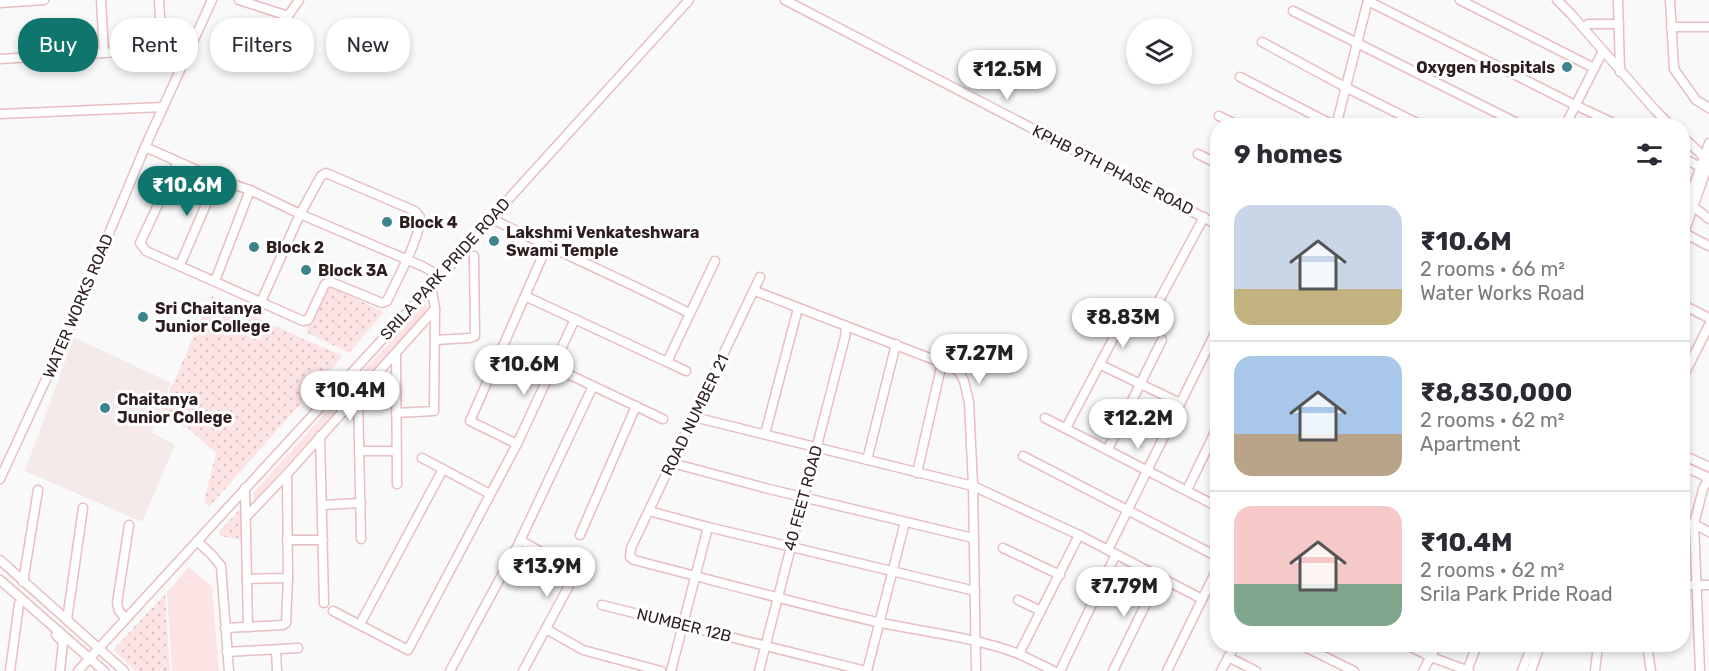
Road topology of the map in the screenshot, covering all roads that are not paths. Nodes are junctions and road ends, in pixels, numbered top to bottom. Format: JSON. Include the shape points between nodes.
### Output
{"nodes":[{"id":1,"x":44,"y":0,"type":"edge"},
{"id":2,"x":100,"y":0,"type":"edge"},
{"id":3,"x":159,"y":0,"type":"edge"},
{"id":4,"x":212,"y":0,"type":"edge"},
{"id":5,"x":238,"y":0,"type":"edge"},
{"id":6,"x":299,"y":0,"type":"edge"},
{"id":7,"x":689,"y":0,"type":"edge"},
{"id":8,"x":785,"y":0,"type":"edge"},
{"id":9,"x":1368,"y":0,"type":"edge"},
{"id":10,"x":1460,"y":0,"type":"edge"},
{"id":11,"x":1557,"y":0,"type":"edge"},
{"id":12,"x":1618,"y":0,"type":"edge"},
{"id":13,"x":1670,"y":0,"type":"edge"},
{"id":14,"x":6,"y":2,"type":"edge"},
{"id":15,"x":1293,"y":11,"type":"dead end"},
{"id":16,"x":160,"y":18,"type":"edge"},
{"id":17,"x":1588,"y":24,"type":"dead end"},
{"id":18,"x":1619,"y":24,"type":"junction"},
{"id":19,"x":1671,"y":27,"type":"junction"},
{"id":20,"x":1709,"y":27,"type":"edge"},
{"id":21,"x":198,"y":29,"type":"edge"},
{"id":22,"x":1262,"y":42,"type":"dead end"},
{"id":23,"x":1357,"y":44,"type":"junction"},
{"id":24,"x":1603,"y":51,"type":"junction"},
{"id":25,"x":104,"y":53,"type":"junction"},
{"id":26,"x":110,"y":53,"type":"edge"},
{"id":27,"x":0,"y":59,"type":"edge"},
{"id":28,"x":1594,"y":68,"type":"junction"},
{"id":29,"x":178,"y":72,"type":"edge"},
{"id":30,"x":1620,"y":72,"type":"junction"},
{"id":31,"x":1240,"y":77,"type":"dead end"},
{"id":32,"x":1345,"y":87,"type":"junction"},
{"id":33,"x":1575,"y":105,"type":"junction"},
{"id":34,"x":163,"y":107,"type":"junction"},
{"id":35,"x":1709,"y":108,"type":"edge"},
{"id":36,"x":0,"y":114,"type":"edge"},
{"id":37,"x":1219,"y":116,"type":"dead end"},
{"id":38,"x":1223,"y":118,"type":"edge"},
{"id":39,"x":1320,"y":118,"type":"edge"},
{"id":40,"x":1338,"y":118,"type":"edge"},
{"id":41,"x":1408,"y":118,"type":"edge"},
{"id":42,"x":1507,"y":118,"type":"edge"},
{"id":43,"x":1569,"y":118,"type":"edge"},
{"id":44,"x":1603,"y":118,"type":"edge"},
{"id":45,"x":1662,"y":118,"type":"edge"},
{"id":46,"x":1709,"y":143,"type":"edge"},
{"id":47,"x":1690,"y":145,"type":"edge"},
{"id":48,"x":145,"y":147,"type":"junction"},
{"id":49,"x":1198,"y":154,"type":"dead end"},
{"id":50,"x":1210,"y":160,"type":"edge"},
{"id":51,"x":1690,"y":160,"type":"edge"},
{"id":52,"x":178,"y":162,"type":"junction"},
{"id":53,"x":1706,"y":163,"type":"edge"},
{"id":54,"x":218,"y":179,"type":"junction"},
{"id":55,"x":250,"y":190,"type":"junction"},
{"id":56,"x":1690,"y":200,"type":"edge"},
{"id":57,"x":1690,"y":211,"type":"edge"},
{"id":58,"x":300,"y":214,"type":"junction"},
{"id":59,"x":1204,"y":217,"type":"junction"},
{"id":60,"x":492,"y":219,"type":"junction"},
{"id":61,"x":1709,"y":219,"type":"edge"},
{"id":62,"x":1210,"y":220,"type":"edge"},
{"id":63,"x":1690,"y":238,"type":"edge"},
{"id":64,"x":547,"y":246,"type":"junction"},
{"id":65,"x":1709,"y":246,"type":"edge"},
{"id":66,"x":474,"y":256,"type":"dead end"},
{"id":67,"x":407,"y":261,"type":"junction"},
{"id":68,"x":715,"y":261,"type":"dead end"},
{"id":69,"x":180,"y":265,"type":"junction"},
{"id":70,"x":440,"y":276,"type":"junction"},
{"id":71,"x":760,"y":277,"type":"dead end"},
{"id":72,"x":215,"y":281,"type":"junction"},
{"id":73,"x":432,"y":284,"type":"junction"},
{"id":74,"x":754,"y":291,"type":"junction"},
{"id":75,"x":525,"y":296,"type":"junction"},
{"id":76,"x":261,"y":302,"type":"junction"},
{"id":77,"x":798,"y":308,"type":"junction"},
{"id":78,"x":1690,"y":308,"type":"edge"},
{"id":79,"x":435,"y":309,"type":"junction"},
{"id":80,"x":689,"y":313,"type":"junction"},
{"id":81,"x":1709,"y":318,"type":"edge"},
{"id":82,"x":575,"y":319,"type":"junction"},
{"id":83,"x":1148,"y":321,"type":"dead end"},
{"id":84,"x":1122,"y":322,"type":"dead end"},
{"id":85,"x":846,"y":326,"type":"junction"},
{"id":86,"x":1709,"y":326,"type":"edge"},
{"id":87,"x":435,"y":340,"type":"junction"},
{"id":88,"x":1162,"y":340,"type":"dead end"},
{"id":89,"x":1210,"y":343,"type":"edge"},
{"id":90,"x":896,"y":344,"type":"junction"},
{"id":91,"x":396,"y":353,"type":"junction"},
{"id":92,"x":667,"y":362,"type":"junction"},
{"id":93,"x":942,"y":363,"type":"junction"},
{"id":94,"x":1690,"y":363,"type":"edge"},
{"id":95,"x":1101,"y":364,"type":"junction"},
{"id":96,"x":553,"y":367,"type":"junction"},
{"id":97,"x":686,"y":371,"type":"dead end"},
{"id":98,"x":1141,"y":383,"type":"junction"},
{"id":99,"x":593,"y":386,"type":"junction"},
{"id":100,"x":358,"y":394,"type":"junction"},
{"id":101,"x":1180,"y":403,"type":"junction"},
{"id":102,"x":636,"y":406,"type":"junction"},
{"id":103,"x":396,"y":413,"type":"junction"},
{"id":104,"x":694,"y":417,"type":"junction"},
{"id":105,"x":1045,"y":418,"type":"dead end"},
{"id":106,"x":663,"y":419,"type":"dead end"},
{"id":107,"x":1066,"y":428,"type":"junction"},
{"id":108,"x":765,"y":434,"type":"junction"},
{"id":109,"x":320,"y":436,"type":"junction"},
{"id":110,"x":1210,"y":443,"type":"edge"},
{"id":111,"x":517,"y":444,"type":"junction"},
{"id":112,"x":816,"y":447,"type":"junction"},
{"id":113,"x":1108,"y":449,"type":"junction"},
{"id":114,"x":359,"y":451,"type":"junction"},
{"id":115,"x":396,"y":451,"type":"junction"},
{"id":116,"x":1023,"y":456,"type":"dead end"},
{"id":117,"x":422,"y":458,"type":"dead end"},
{"id":118,"x":1690,"y":458,"type":"edge"},
{"id":119,"x":867,"y":460,"type":"junction"},
{"id":120,"x":672,"y":463,"type":"junction"},
{"id":121,"x":1709,"y":467,"type":"edge"},
{"id":122,"x":1690,"y":468,"type":"edge"},
{"id":123,"x":443,"y":469,"type":"junction"},
{"id":124,"x":1148,"y":470,"type":"junction"},
{"id":125,"x":918,"y":473,"type":"junction"},
{"id":126,"x":287,"y":474,"type":"junction"},
{"id":127,"x":1709,"y":477,"type":"edge"},
{"id":128,"x":0,"y":479,"type":"edge"},
{"id":129,"x":397,"y":484,"type":"dead end"},
{"id":130,"x":973,"y":486,"type":"junction"},
{"id":131,"x":245,"y":488,"type":"junction"},
{"id":132,"x":38,"y":490,"type":"dead end"},
{"id":133,"x":1187,"y":490,"type":"junction"},
{"id":134,"x":490,"y":494,"type":"junction"},
{"id":135,"x":803,"y":497,"type":"junction"},
{"id":136,"x":361,"y":503,"type":"junction"},
{"id":137,"x":1210,"y":503,"type":"edge"},
{"id":138,"x":322,"y":505,"type":"junction"},
{"id":139,"x":83,"y":508,"type":"dead end"},
{"id":140,"x":1128,"y":510,"type":"junction"},
{"id":141,"x":649,"y":511,"type":"junction"},
{"id":142,"x":246,"y":518,"type":"junction"},
{"id":143,"x":905,"y":522,"type":"junction"},
{"id":144,"x":1690,"y":524,"type":"edge"},
{"id":145,"x":1694,"y":524,"type":"junction"},
{"id":146,"x":129,"y":525,"type":"dead end"},
{"id":147,"x":708,"y":527,"type":"junction"},
{"id":148,"x":1709,"y":532,"type":"edge"},
{"id":149,"x":580,"y":535,"type":"dead end"},
{"id":150,"x":1079,"y":535,"type":"junction"},
{"id":151,"x":973,"y":538,"type":"junction"},
{"id":152,"x":361,"y":539,"type":"dead end"},
{"id":153,"x":287,"y":540,"type":"junction"},
{"id":154,"x":323,"y":540,"type":"junction"},
{"id":155,"x":520,"y":540,"type":"junction"},
{"id":156,"x":197,"y":541,"type":"junction"},
{"id":157,"x":790,"y":547,"type":"junction"},
{"id":158,"x":1003,"y":548,"type":"dead end"},
{"id":159,"x":1112,"y":552,"type":"junction"},
{"id":160,"x":1210,"y":553,"type":"edge"},
{"id":161,"x":0,"y":560,"type":"edge"},
{"id":162,"x":893,"y":571,"type":"junction"},
{"id":163,"x":1060,"y":575,"type":"junction"},
{"id":164,"x":695,"y":576,"type":"junction"},
{"id":165,"x":1159,"y":577,"type":"junction"},
{"id":166,"x":288,"y":578,"type":"junction"},
{"id":167,"x":247,"y":579,"type":"junction"},
{"id":168,"x":0,"y":580,"type":"edge"},
{"id":169,"x":23,"y":582,"type":"junction"},
{"id":170,"x":1210,"y":583,"type":"edge"},
{"id":171,"x":1690,"y":584,"type":"edge"},
{"id":172,"x":1695,"y":584,"type":"junction"},
{"id":173,"x":1709,"y":585,"type":"edge"},
{"id":174,"x":975,"y":591,"type":"junction"},
{"id":175,"x":778,"y":597,"type":"junction"},
{"id":176,"x":1202,"y":599,"type":"junction"},
{"id":177,"x":1018,"y":600,"type":"dead end"},
{"id":178,"x":324,"y":603,"type":"dead end"},
{"id":179,"x":602,"y":605,"type":"dead end"},
{"id":180,"x":333,"y":611,"type":"dead end"},
{"id":181,"x":1041,"y":611,"type":"junction"},
{"id":182,"x":125,"y":618,"type":"junction"},
{"id":183,"x":67,"y":620,"type":"junction"},
{"id":184,"x":880,"y":622,"type":"junction"},
{"id":185,"x":360,"y":624,"type":"junction"},
{"id":186,"x":682,"y":626,"type":"junction"},
{"id":187,"x":248,"y":627,"type":"junction"},
{"id":188,"x":225,"y":628,"type":"junction"},
{"id":189,"x":546,"y":628,"type":"junction"},
{"id":190,"x":975,"y":642,"type":"junction"},
{"id":191,"x":765,"y":646,"type":"junction"},
{"id":192,"x":298,"y":648,"type":"dead end"},
{"id":193,"x":99,"y":649,"type":"junction"},
{"id":194,"x":276,"y":650,"type":"junction"},
{"id":195,"x":227,"y":652,"type":"junction"},
{"id":196,"x":1231,"y":652,"type":"edge"},
{"id":197,"x":1315,"y":652,"type":"edge"},
{"id":198,"x":1421,"y":652,"type":"edge"},
{"id":199,"x":1434,"y":652,"type":"edge"},
{"id":200,"x":1475,"y":652,"type":"edge"},
{"id":201,"x":1531,"y":652,"type":"edge"},
{"id":202,"x":1535,"y":652,"type":"edge"},
{"id":203,"x":1597,"y":652,"type":"edge"},
{"id":204,"x":1648,"y":652,"type":"edge"},
{"id":205,"x":1019,"y":654,"type":"junction"},
{"id":206,"x":1228,"y":657,"type":"junction"},
{"id":207,"x":1431,"y":657,"type":"junction"},
{"id":208,"x":89,"y":659,"type":"junction"},
{"id":209,"x":1530,"y":660,"type":"junction"},
{"id":210,"x":10,"y":671,"type":"edge"},
{"id":211,"x":60,"y":671,"type":"edge"},
{"id":212,"x":78,"y":671,"type":"edge"},
{"id":213,"x":104,"y":671,"type":"edge"},
{"id":214,"x":124,"y":671,"type":"edge"},
{"id":215,"x":229,"y":671,"type":"edge"},
{"id":216,"x":277,"y":671,"type":"edge"},
{"id":217,"x":450,"y":671,"type":"edge"},
{"id":218,"x":523,"y":671,"type":"edge"},
{"id":219,"x":660,"y":671,"type":"edge"},
{"id":220,"x":671,"y":671,"type":"edge"},
{"id":221,"x":759,"y":671,"type":"edge"},
{"id":222,"x":867,"y":671,"type":"edge"},
{"id":223,"x":976,"y":671,"type":"edge"},
{"id":224,"x":1054,"y":671,"type":"edge"},
{"id":225,"x":1060,"y":671,"type":"edge"},
{"id":226,"x":1113,"y":671,"type":"edge"},
{"id":227,"x":1167,"y":671,"type":"edge"},
{"id":228,"x":1221,"y":671,"type":"edge"},
{"id":229,"x":1256,"y":671,"type":"edge"},
{"id":230,"x":1354,"y":671,"type":"edge"},
{"id":231,"x":1423,"y":671,"type":"edge"},
{"id":232,"x":1468,"y":671,"type":"edge"},
{"id":233,"x":1522,"y":671,"type":"edge"},
{"id":234,"x":1531,"y":671,"type":"edge"},
{"id":235,"x":1595,"y":671,"type":"edge"},
{"id":236,"x":1651,"y":671,"type":"edge"},
{"id":237,"x":1700,"y":671,"type":"edge"}],
"edges":[{"from":1,"to":14,"type":"street"},
{"from":2,"to":25,"type":"street"},
{"from":3,"to":16,"type":"street"},
{"from":4,"to":21,"type":"street","name":"WATER WORKS ROAD"},
{"from":5,"to":6,"type":"street","via":[[288,16]]},
{"from":7,"to":60,"type":"street","name":"SRILA PARK PRIDE ROAD"},
{"from":8,"to":59,"type":"street","name":"KPHB 9TH PHASE ROAD"},
{"from":9,"to":23,"type":"street"},
{"from":9,"to":33,"type":"street"},
{"from":10,"to":28,"type":"street"},
{"from":11,"to":24,"type":"street"},
{"from":12,"to":18,"type":"street"},
{"from":13,"to":19,"type":"street"},
{"from":15,"to":23,"type":"street"},
{"from":17,"to":18,"type":"street"},
{"from":18,"to":30,"type":"street"},
{"from":19,"to":20,"type":"street"},
{"from":19,"to":35,"type":"street","via":[[1674,69],[1696,100]]},
{"from":22,"to":32,"type":"street"},
{"from":23,"to":32,"type":"street"},
{"from":23,"to":42,"type":"street"},
{"from":24,"to":28,"type":"street"},
{"from":24,"to":30,"type":"street"},
{"from":25,"to":26,"type":"street"},
{"from":25,"to":27,"type":"street"},
{"from":28,"to":33,"type":"street"},
{"from":29,"to":34,"type":"street","name":"WATER WORKS ROAD"},
{"from":30,"to":45,"type":"street"},
{"from":31,"to":39,"type":"street"},
{"from":32,"to":40,"type":"street"},
{"from":32,"to":41,"type":"street"},
{"from":33,"to":43,"type":"street"},
{"from":33,"to":44,"type":"street"},
{"from":34,"to":36,"type":"street"},
{"from":34,"to":48,"type":"street","name":"WATER WORKS ROAD"},
{"from":37,"to":38,"type":"street"},
{"from":46,"to":53,"type":"street"},
{"from":47,"to":53,"type":"street"},
{"from":48,"to":52,"type":"street"},
{"from":48,"to":128,"type":"street","name":"WATER WORKS ROAD","via":[[66,336]]},
{"from":49,"to":50,"type":"street"},
{"from":51,"to":53,"type":"street"},
{"from":52,"to":54,"type":"street"},
{"from":52,"to":69,"type":"street","via":[[140,243],[146,251]]},
{"from":53,"to":56,"type":"street"},
{"from":54,"to":55,"type":"street"},
{"from":54,"to":69,"type":"street"},
{"from":55,"to":58,"type":"street"},
{"from":55,"to":72,"type":"street"},
{"from":57,"to":61,"type":"street"},
{"from":58,"to":67,"type":"street"},
{"from":58,"to":67,"type":"street","via":[[321,176],[326,174],[415,211],[421,224]]},
{"from":58,"to":76,"type":"street"},
{"from":59,"to":62,"type":"street","name":"KPHB 9TH PHASE ROAD"},
{"from":59,"to":83,"type":"street"},
{"from":60,"to":64,"type":"street"},
{"from":60,"to":70,"type":"street","name":"SRILA PARK PRIDE ROAD"},
{"from":63,"to":65,"type":"street"},
{"from":64,"to":75,"type":"street"},
{"from":64,"to":80,"type":"street"},
{"from":66,"to":87,"type":"street","via":[[475,336]]},
{"from":67,"to":70,"type":"street"},
{"from":67,"to":76,"type":"street","via":[[385,303],[332,282],[325,284],[306,321]]},
{"from":68,"to":80,"type":"street"},
{"from":69,"to":72,"type":"street"},
{"from":70,"to":73,"type":"street","name":"SRILA PARK PRIDE ROAD"},
{"from":71,"to":74,"type":"street","name":"ROAD NUMBER 21"},
{"from":72,"to":76,"type":"street"},
{"from":73,"to":79,"type":"street"},
{"from":73,"to":131,"type":"street","name":"SRILA PARK PRIDE ROAD"},
{"from":74,"to":77,"type":"street"},
{"from":74,"to":104,"type":"street","name":"ROAD NUMBER 21"},
{"from":75,"to":82,"type":"street"},
{"from":75,"to":111,"type":"street","via":[[470,421]]},
{"from":77,"to":85,"type":"street"},
{"from":77,"to":108,"type":"street"},
{"from":78,"to":81,"type":"street"},
{"from":79,"to":87,"type":"street"},
{"from":79,"to":91,"type":"street"},
{"from":80,"to":92,"type":"street"},
{"from":82,"to":92,"type":"street"},
{"from":82,"to":96,"type":"street"},
{"from":84,"to":95,"type":"street"},
{"from":85,"to":90,"type":"street"},
{"from":85,"to":112,"type":"street","name":"40 FEET ROAD"},
{"from":86,"to":94,"type":"street"},
{"from":87,"to":103,"type":"street","via":[[434,411]]},
{"from":88,"to":98,"type":"street"},
{"from":89,"to":101,"type":"street"},
{"from":90,"to":93,"type":"street"},
{"from":90,"to":119,"type":"street"},
{"from":91,"to":100,"type":"street"},
{"from":91,"to":103,"type":"street"},
{"from":92,"to":97,"type":"street"},
{"from":93,"to":125,"type":"street"},
{"from":93,"to":130,"type":"street","via":[[953,367],[964,381],[969,402]]},
{"from":95,"to":98,"type":"street"},
{"from":95,"to":107,"type":"street"},
{"from":96,"to":99,"type":"street"},
{"from":96,"to":111,"type":"street"},
{"from":98,"to":101,"type":"street"},
{"from":98,"to":113,"type":"street"},
{"from":99,"to":102,"type":"street"},
{"from":99,"to":155,"type":"street"},
{"from":100,"to":109,"type":"street"},
{"from":100,"to":114,"type":"street"},
{"from":101,"to":124,"type":"street"},
{"from":102,"to":106,"type":"street"},
{"from":102,"to":149,"type":"street"},
{"from":103,"to":115,"type":"street"},
{"from":104,"to":108,"type":"street"},
{"from":104,"to":120,"type":"street","name":"ROAD NUMBER 21"},
{"from":105,"to":107,"type":"street"},
{"from":107,"to":113,"type":"street"},
{"from":108,"to":112,"type":"street"},
{"from":109,"to":126,"type":"street"},
{"from":109,"to":138,"type":"street"},
{"from":110,"to":133,"type":"street"},
{"from":111,"to":134,"type":"street"},
{"from":112,"to":119,"type":"street"},
{"from":112,"to":135,"type":"street","name":"40 FEET ROAD"},
{"from":113,"to":124,"type":"street"},
{"from":114,"to":115,"type":"street"},
{"from":114,"to":136,"type":"street"},
{"from":115,"to":129,"type":"street"},
{"from":116,"to":140,"type":"street"},
{"from":117,"to":123,"type":"street"},
{"from":118,"to":121,"type":"street"},
{"from":119,"to":125,"type":"street"},
{"from":120,"to":135,"type":"street"},
{"from":120,"to":141,"type":"street","name":"ROAD NUMBER 21"},
{"from":122,"to":127,"type":"street"},
{"from":123,"to":134,"type":"street"},
{"from":123,"to":185,"type":"street"},
{"from":124,"to":133,"type":"street"},
{"from":124,"to":140,"type":"street"},
{"from":125,"to":130,"type":"street"},
{"from":126,"to":142,"type":"street"},
{"from":126,"to":153,"type":"street"},
{"from":127,"to":145,"type":"street"},
{"from":130,"to":150,"type":"street"},
{"from":130,"to":151,"type":"street"},
{"from":131,"to":142,"type":"street"},
{"from":131,"to":156,"type":"street","name":"SRILA PARK PRIDE ROAD"},
{"from":132,"to":169,"type":"street"},
{"from":133,"to":137,"type":"street"},
{"from":134,"to":185,"type":"street","via":[[408,650]]},
{"from":135,"to":143,"type":"street"},
{"from":135,"to":157,"type":"street","name":"40 FEET ROAD"},
{"from":136,"to":138,"type":"street"},
{"from":136,"to":152,"type":"street"},
{"from":138,"to":154,"type":"street"},
{"from":139,"to":183,"type":"street"},
{"from":140,"to":159,"type":"street"},
{"from":140,"to":160,"type":"street"},
{"from":141,"to":147,"type":"street"},
{"from":141,"to":164,"type":"street","name":"ROAD NUMBER 21","via":[[630,557]]},
{"from":142,"to":167,"type":"street"},
{"from":143,"to":151,"type":"street"},
{"from":143,"to":162,"type":"street"},
{"from":144,"to":145,"type":"street"},
{"from":145,"to":148,"type":"street"},
{"from":145,"to":172,"type":"street"},
{"from":146,"to":182,"type":"street","via":[[117,603]]},
{"from":147,"to":157,"type":"street"},
{"from":147,"to":164,"type":"street"},
{"from":150,"to":159,"type":"street"},
{"from":150,"to":163,"type":"street"},
{"from":151,"to":174,"type":"street"},
{"from":153,"to":154,"type":"street"},
{"from":153,"to":166,"type":"street"},
{"from":154,"to":178,"type":"street"},
{"from":155,"to":189,"type":"street","via":[[573,573]]},
{"from":155,"to":217,"type":"street"},
{"from":156,"to":182,"type":"street","name":"SRILA PARK PRIDE ROAD"},
{"from":156,"to":188,"type":"street","via":[[221,566]]},
{"from":157,"to":162,"type":"street"},
{"from":157,"to":175,"type":"street","name":"40 FEET ROAD"},
{"from":158,"to":163,"type":"street"},
{"from":159,"to":165,"type":"street"},
{"from":159,"to":225,"type":"street"},
{"from":161,"to":169,"type":"street"},
{"from":162,"to":174,"type":"street"},
{"from":162,"to":184,"type":"street"},
{"from":163,"to":181,"type":"street"},
{"from":164,"to":175,"type":"street"},
{"from":164,"to":186,"type":"street"},
{"from":165,"to":176,"type":"street"},
{"from":165,"to":226,"type":"street"},
{"from":166,"to":167,"type":"street"},
{"from":166,"to":187,"type":"street","via":[[286,623]]},
{"from":167,"to":187,"type":"street"},
{"from":168,"to":208,"type":"street"},
{"from":169,"to":183,"type":"street"},
{"from":170,"to":176,"type":"street"},
{"from":171,"to":172,"type":"street"},
{"from":172,"to":173,"type":"street"},
{"from":172,"to":237,"type":"street"},
{"from":174,"to":190,"type":"street"},
{"from":175,"to":184,"type":"street"},
{"from":175,"to":191,"type":"street","name":"40 FEET ROAD"},
{"from":176,"to":227,"type":"street"},
{"from":177,"to":181,"type":"street"},
{"from":179,"to":186,"type":"street","name":"NUMBER 12B"},
{"from":180,"to":185,"type":"street"},
{"from":181,"to":205,"type":"street"},
{"from":182,"to":193,"type":"street","name":"SRILA PARK PRIDE ROAD"},
{"from":183,"to":193,"type":"street"},
{"from":184,"to":190,"type":"street"},
{"from":184,"to":222,"type":"street"},
{"from":186,"to":191,"type":"street","name":"NUMBER 12B"},
{"from":186,"to":220,"type":"street"},
{"from":187,"to":188,"type":"street"},
{"from":188,"to":195,"type":"street"},
{"from":189,"to":218,"type":"street"},
{"from":189,"to":219,"type":"street","via":[[583,650]]},
{"from":190,"to":205,"type":"street"},
{"from":190,"to":223,"type":"street"},
{"from":191,"to":221,"type":"street","name":"40 FEET ROAD"},
{"from":191,"to":222,"type":"street","name":"NUMBER 12B"},
{"from":192,"to":194,"type":"street"},
{"from":193,"to":208,"type":"street","name":"SRILA PARK PRIDE ROAD"},
{"from":193,"to":214,"type":"street"},
{"from":194,"to":195,"type":"street"},
{"from":194,"to":216,"type":"street"},
{"from":195,"to":215,"type":"street"},
{"from":196,"to":206,"type":"street"},
{"from":197,"to":230,"type":"street"},
{"from":198,"to":207,"type":"street"},
{"from":199,"to":207,"type":"street"},
{"from":200,"to":232,"type":"street"},
{"from":201,"to":209,"type":"street"},
{"from":202,"to":209,"type":"street"},
{"from":203,"to":235,"type":"street"},
{"from":204,"to":236,"type":"street"},
{"from":205,"to":224,"type":"street"},
{"from":206,"to":228,"type":"street"},
{"from":206,"to":229,"type":"street"},
{"from":207,"to":231,"type":"street"},
{"from":207,"to":232,"type":"street"},
{"from":208,"to":212,"type":"street","name":"SRILA PARK PRIDE ROAD"},
{"from":208,"to":213,"type":"street"},
{"from":209,"to":233,"type":"street"},
{"from":209,"to":234,"type":"street"},
{"from":210,"to":211,"type":"street","via":[[19,604],[63,642]]}]}
